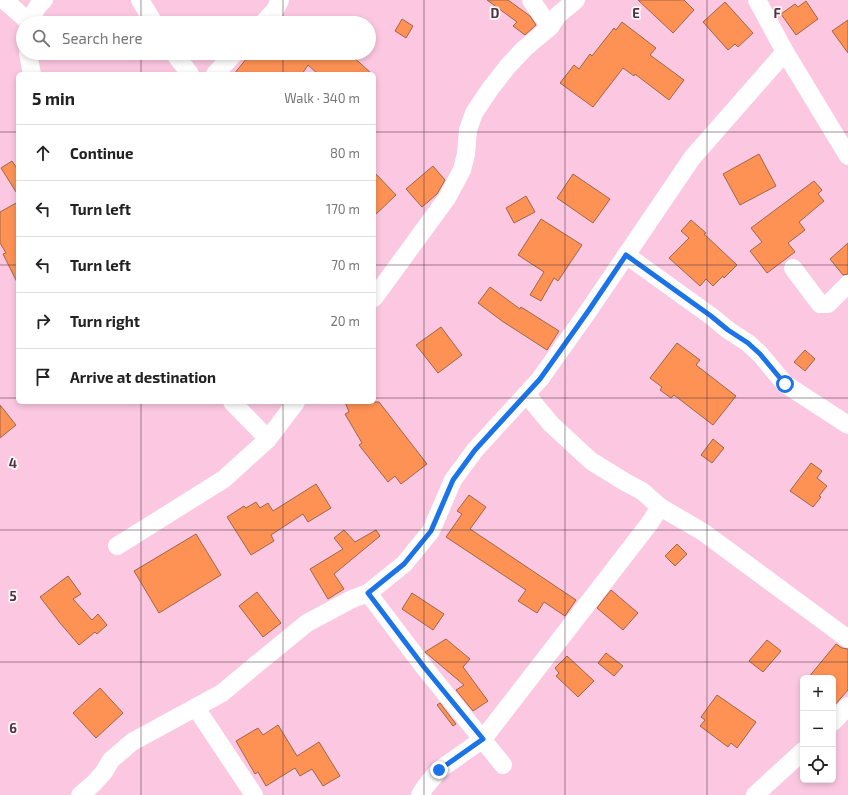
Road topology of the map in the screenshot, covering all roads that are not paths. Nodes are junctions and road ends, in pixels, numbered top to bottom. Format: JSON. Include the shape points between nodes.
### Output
{"nodes":[{"id":1,"x":4,"y":0,"type":"edge"},
{"id":2,"x":44,"y":0,"type":"edge"},
{"id":3,"x":140,"y":0,"type":"edge"},
{"id":4,"x":280,"y":0,"type":"edge"},
{"id":5,"x":530,"y":0,"type":"edge"},
{"id":6,"x":576,"y":0,"type":"edge"},
{"id":7,"x":757,"y":0,"type":"edge"},
{"id":8,"x":21,"y":16,"type":"edge"},
{"id":9,"x":32,"y":16,"type":"edge"},
{"id":10,"x":150,"y":16,"type":"edge"},
{"id":11,"x":269,"y":16,"type":"edge"},
{"id":12,"x":550,"y":27,"type":"junction"},
{"id":13,"x":785,"y":52,"type":"junction"},
{"id":14,"x":29,"y":60,"type":"edge"},
{"id":15,"x":179,"y":60,"type":"edge"},
{"id":16,"x":228,"y":60,"type":"edge"},
{"id":17,"x":32,"y":72,"type":"edge"},
{"id":18,"x":188,"y":72,"type":"edge"},
{"id":19,"x":217,"y":72,"type":"edge"},
{"id":20,"x":848,"y":156,"type":"edge"},
{"id":21,"x":626,"y":255,"type":"junction"},
{"id":22,"x":793,"y":268,"type":"dead end"},
{"id":23,"x":848,"y":284,"type":"edge"},
{"id":24,"x":377,"y":288,"type":"edge"},
{"id":25,"x":526,"y":394,"type":"junction"},
{"id":26,"x":234,"y":404,"type":"edge"},
{"id":27,"x":294,"y":404,"type":"edge"},
{"id":28,"x":848,"y":425,"type":"edge"},
{"id":29,"x":268,"y":439,"type":"junction"},
{"id":30,"x":660,"y":507,"type":"junction"},
{"id":31,"x":117,"y":546,"type":"dead end"},
{"id":32,"x":368,"y":593,"type":"junction"},
{"id":33,"x":848,"y":640,"type":"edge"},
{"id":34,"x":848,"y":706,"type":"edge"},
{"id":35,"x":196,"y":708,"type":"junction"},
{"id":36,"x":836,"y":719,"type":"edge"},
{"id":37,"x":483,"y":739,"type":"junction"},
{"id":38,"x":800,"y":754,"type":"edge"},
{"id":39,"x":503,"y":765,"type":"dead end"},
{"id":40,"x":80,"y":795,"type":"edge"},
{"id":41,"x":254,"y":795,"type":"edge"},
{"id":42,"x":420,"y":795,"type":"edge"},
{"id":43,"x":755,"y":795,"type":"edge"}],
"edges":[{"from":1,"to":8,"type":"street"},
{"from":2,"to":9,"type":"street"},
{"from":3,"to":10,"type":"street"},
{"from":4,"to":11,"type":"street"},
{"from":5,"to":12,"type":"street"},
{"from":6,"to":12,"type":"street","via":[[558,15]]},
{"from":7,"to":13,"type":"street"},
{"from":12,"to":24,"type":"street","via":[[508,66],[474,113],[468,130],[462,170],[447,198]]},
{"from":13,"to":20,"type":"street"},
{"from":13,"to":21,"type":"street","via":[[692,158]]},
{"from":14,"to":17,"type":"street"},
{"from":15,"to":18,"type":"street"},
{"from":16,"to":19,"type":"street"},
{"from":21,"to":25,"type":"street","via":[[554,360]]},
{"from":21,"to":28,"type":"street","via":[[748,343],[785,384]]},
{"from":22,"to":23,"type":"street","via":[[820,304],[828,304]]},
{"from":25,"to":30,"type":"street","via":[[551,424],[591,461],[642,491]]},
{"from":25,"to":32,"type":"street","via":[[475,450],[453,480],[431,531],[404,564]]},
{"from":26,"to":29,"type":"street"},
{"from":27,"to":29,"type":"street"},
{"from":29,"to":31,"type":"street","via":[[224,479]]},
{"from":30,"to":33,"type":"street","via":[[703,532]]},
{"from":30,"to":37,"type":"street"},
{"from":32,"to":35,"type":"street","via":[[307,623],[222,694]]},
{"from":32,"to":37,"type":"street"},
{"from":34,"to":36,"type":"street"},
{"from":35,"to":40,"type":"street","via":[[132,742]]},
{"from":35,"to":41,"type":"street"},
{"from":37,"to":39,"type":"street"},
{"from":37,"to":42,"type":"street","via":[[439,770]]},
{"from":38,"to":43,"type":"street"}]}
